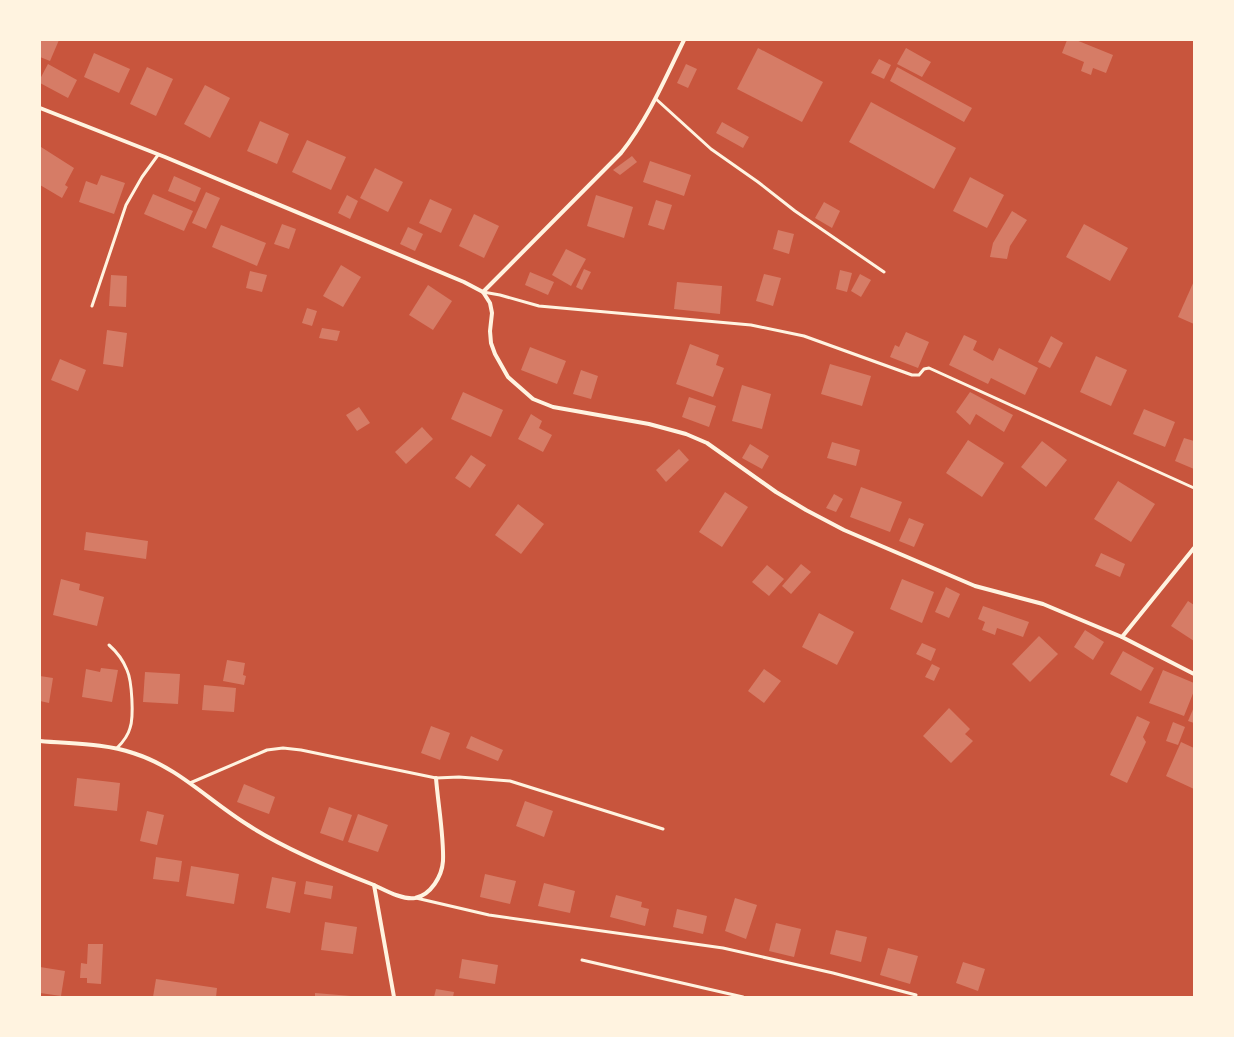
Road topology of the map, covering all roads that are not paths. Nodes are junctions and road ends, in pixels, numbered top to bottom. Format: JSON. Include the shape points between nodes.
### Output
{"nodes":[{"id":1,"x":684,"y":40,"type":"edge"},
{"id":2,"x":656,"y":99,"type":"junction"},
{"id":3,"x":40,"y":108,"type":"edge"},
{"id":4,"x":158,"y":155,"type":"junction"},
{"id":5,"x":884,"y":272,"type":"dead end"},
{"id":6,"x":483,"y":292,"type":"junction"},
{"id":7,"x":92,"y":306,"type":"dead end"},
{"id":8,"x":1194,"y":488,"type":"edge"},
{"id":9,"x":1194,"y":548,"type":"edge"},
{"id":10,"x":1122,"y":637,"type":"junction"},
{"id":11,"x":109,"y":645,"type":"dead end"},
{"id":12,"x":1194,"y":674,"type":"edge"},
{"id":13,"x":40,"y":741,"type":"edge"},
{"id":14,"x":117,"y":748,"type":"junction"},
{"id":15,"x":436,"y":778,"type":"junction"},
{"id":16,"x":190,"y":783,"type":"junction"},
{"id":17,"x":663,"y":829,"type":"dead end"},
{"id":18,"x":374,"y":885,"type":"junction"},
{"id":19,"x":414,"y":898,"type":"junction"},
{"id":20,"x":582,"y":960,"type":"dead end"},
{"id":21,"x":916,"y":995,"type":"dead end"},
{"id":22,"x":394,"y":997,"type":"edge"},
{"id":23,"x":744,"y":997,"type":"edge"}],
"edges":[{"from":1,"to":2,"type":"street"},
{"from":2,"to":5,"type":"lane","via":[[711,149]]},
{"from":2,"to":6,"type":"street","via":[[636,134],[621,153]]},
{"from":3,"to":4,"type":"street"},
{"from":4,"to":6,"type":"street"},
{"from":4,"to":7,"type":"lane","via":[[126,205]]},
{"from":6,"to":8,"type":"lane","via":[[539,306],[750,325],[804,336],[912,375],[929,368]]},
{"from":6,"to":10,"type":"street","via":[[490,303],[492,313],[490,330],[495,354],[508,377],[533,399],[553,407],[649,424],[686,434],[707,443],[776,492],[844,530],[975,586],[1043,604]]},
{"from":9,"to":10,"type":"street"},
{"from":10,"to":12,"type":"street"},
{"from":11,"to":14,"type":"lane","via":[[122,659],[128,671],[130,687],[131,727]]},
{"from":13,"to":14,"type":"street"},
{"from":14,"to":16,"type":"street","via":[[171,769]]},
{"from":15,"to":16,"type":"lane","via":[[283,748],[267,750]]},
{"from":15,"to":17,"type":"lane","via":[[510,781]]},
{"from":15,"to":19,"type":"street","via":[[443,862],[434,886],[425,894]]},
{"from":16,"to":18,"type":"street","via":[[248,825],[338,871]]},
{"from":18,"to":19,"type":"street","via":[[388,892]]},
{"from":18,"to":22,"type":"street"},
{"from":19,"to":21,"type":"lane","via":[[489,915],[723,948]]},
{"from":20,"to":23,"type":"lane"}]}
